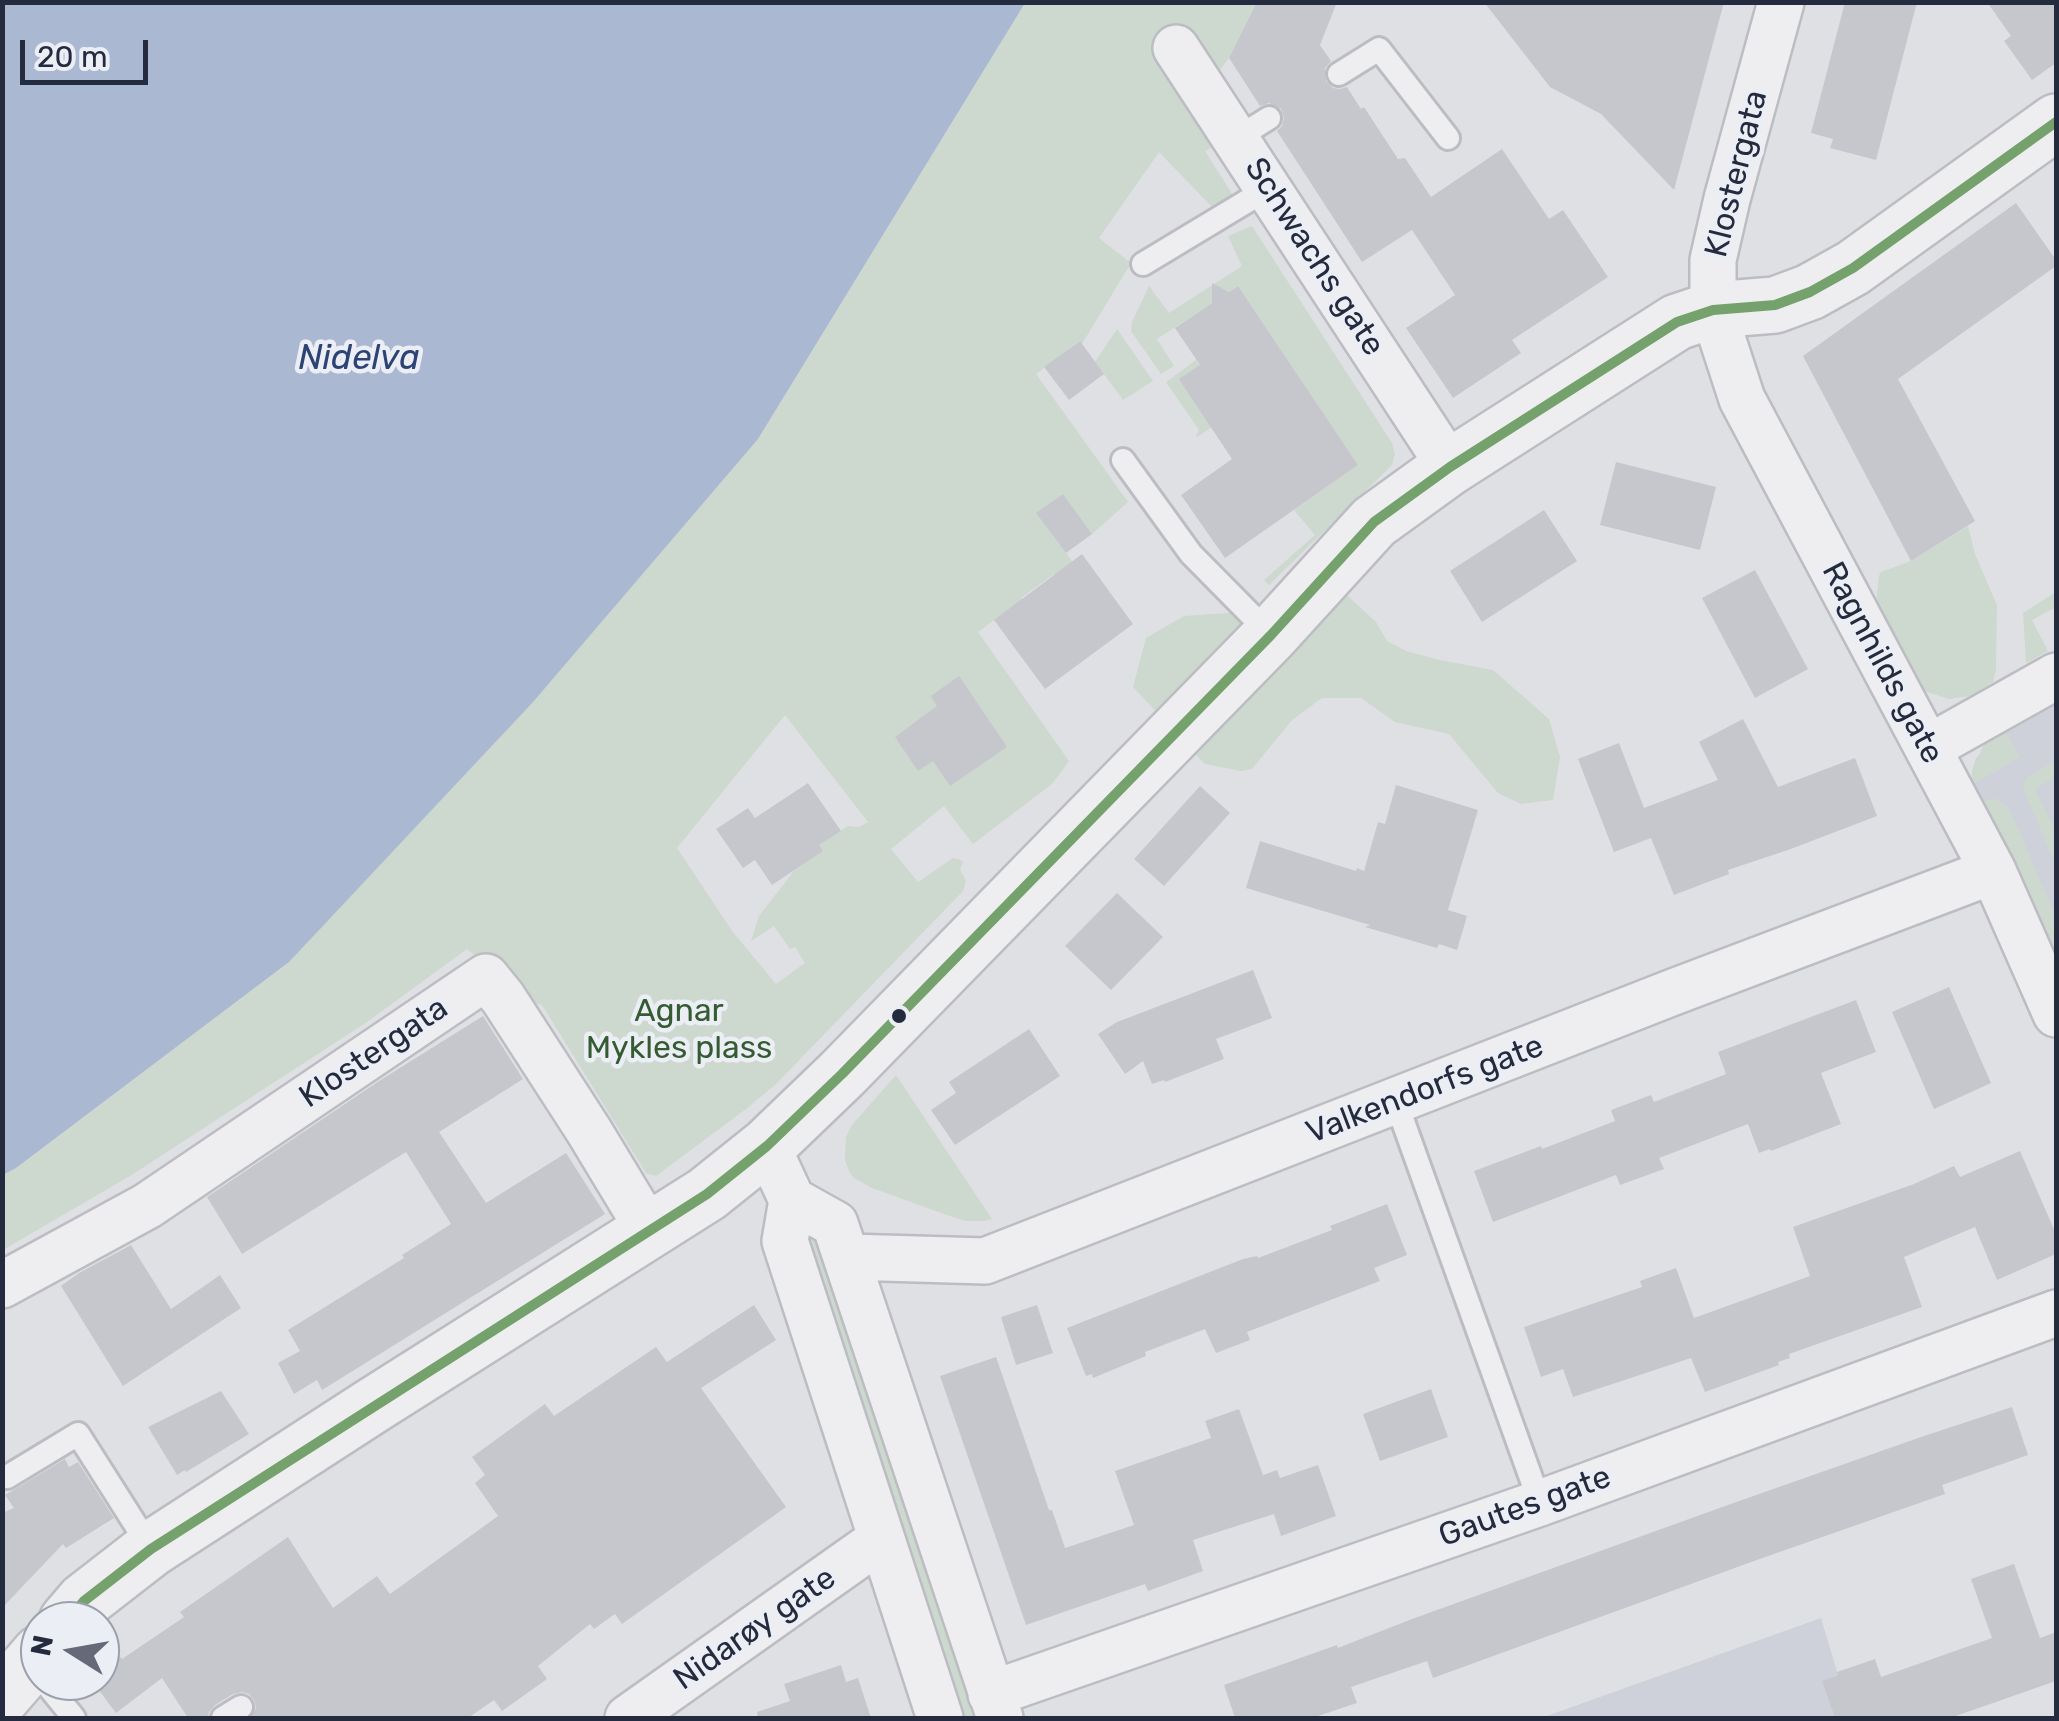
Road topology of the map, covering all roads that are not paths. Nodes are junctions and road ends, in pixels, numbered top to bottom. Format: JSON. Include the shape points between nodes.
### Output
{"nodes":[{"id":1,"x":1781,"y":2,"type":"edge"},
{"id":2,"x":1176,"y":48,"type":"dead end"},
{"id":3,"x":1340,"y":74,"type":"dead end"},
{"id":4,"x":2056,"y":122,"type":"edge"},
{"id":5,"x":1448,"y":138,"type":"dead end"},
{"id":6,"x":1269,"y":188,"type":"junction"},
{"id":7,"x":1143,"y":264,"type":"dead end"},
{"id":8,"x":1713,"y":310,"type":"junction"},
{"id":9,"x":1124,"y":460,"type":"dead end"},
{"id":10,"x":1450,"y":467,"type":"junction"},
{"id":11,"x":1271,"y":635,"type":"junction"},
{"id":12,"x":2056,"y":676,"type":"edge"},
{"id":13,"x":1928,"y":748,"type":"junction"},
{"id":14,"x":1993,"y":871,"type":"junction"},
{"id":15,"x":2056,"y":1014,"type":"edge"},
{"id":16,"x":1396,"y":1102,"type":"junction"},
{"id":17,"x":767,"y":1146,"type":"junction"},
{"id":18,"x":792,"y":1200,"type":"junction"},
{"id":19,"x":650,"y":1232,"type":"junction"},
{"id":20,"x":848,"y":1257,"type":"junction"},
{"id":21,"x":2,"y":1285,"type":"edge"},
{"id":22,"x":2056,"y":1313,"type":"edge"},
{"id":23,"x":7,"y":1477,"type":"dead end"},
{"id":24,"x":1540,"y":1502,"type":"junction"},
{"id":25,"x":882,"y":1539,"type":"junction"},
{"id":26,"x":151,"y":1548,"type":"junction"},
{"id":27,"x":84,"y":1601,"type":"edge"},
{"id":28,"x":995,"y":1706,"type":"edge"},
{"id":29,"x":628,"y":1718,"type":"edge"},
{"id":30,"x":940,"y":1718,"type":"edge"}],
"edges":[{"from":1,"to":8,"type":"street","name":"Klostergata","via":[[1713,260]]},
{"from":2,"to":6,"type":"street","name":"Schwachs gate","via":[[1253,128]]},
{"from":3,"to":5,"type":"lane","via":[[1379,49]]},
{"from":4,"to":8,"type":"street","via":[[1810,292],[1776,305]]},
{"from":6,"to":7,"type":"lane"},
{"from":6,"to":10,"type":"street","name":"Schwachs gate"},
{"from":8,"to":10,"type":"street","via":[[1677,322]]},
{"from":8,"to":13,"type":"street","name":"Ragnhilds gate","via":[[1742,399]]},
{"from":9,"to":11,"type":"lane","via":[[1190,554]]},
{"from":10,"to":11,"type":"street","via":[[1374,522]]},
{"from":11,"to":17,"type":"street"},
{"from":12,"to":13,"type":"street"},
{"from":13,"to":14,"type":"street","name":"Ragnhilds gate"},
{"from":14,"to":15,"type":"street","name":"Ragnhilds gate"},
{"from":14,"to":16,"type":"street","name":"Valkendorfs gate"},
{"from":16,"to":20,"type":"street","name":"Valkendorfs gate","via":[[985,1261]]},
{"from":16,"to":24,"type":"lane"},
{"from":17,"to":18,"type":"street"},
{"from":17,"to":19,"type":"street"},
{"from":18,"to":20,"type":"street","via":[[835,1224]]},
{"from":18,"to":25,"type":"street","via":[[785,1241]]},
{"from":19,"to":21,"type":"street","name":"Klostergata","via":[[486,977],[147,1206]]},
{"from":19,"to":26,"type":"street"},
{"from":20,"to":28,"type":"street"},
{"from":22,"to":24,"type":"street","name":"Gautes gate"},
{"from":23,"to":26,"type":"lane","via":[[78,1434]]},
{"from":24,"to":28,"type":"street","name":"Gautes gate"},
{"from":25,"to":29,"type":"street","name":"Nidarøy gate"},
{"from":25,"to":30,"type":"street"},
{"from":26,"to":27,"type":"street"}]}
